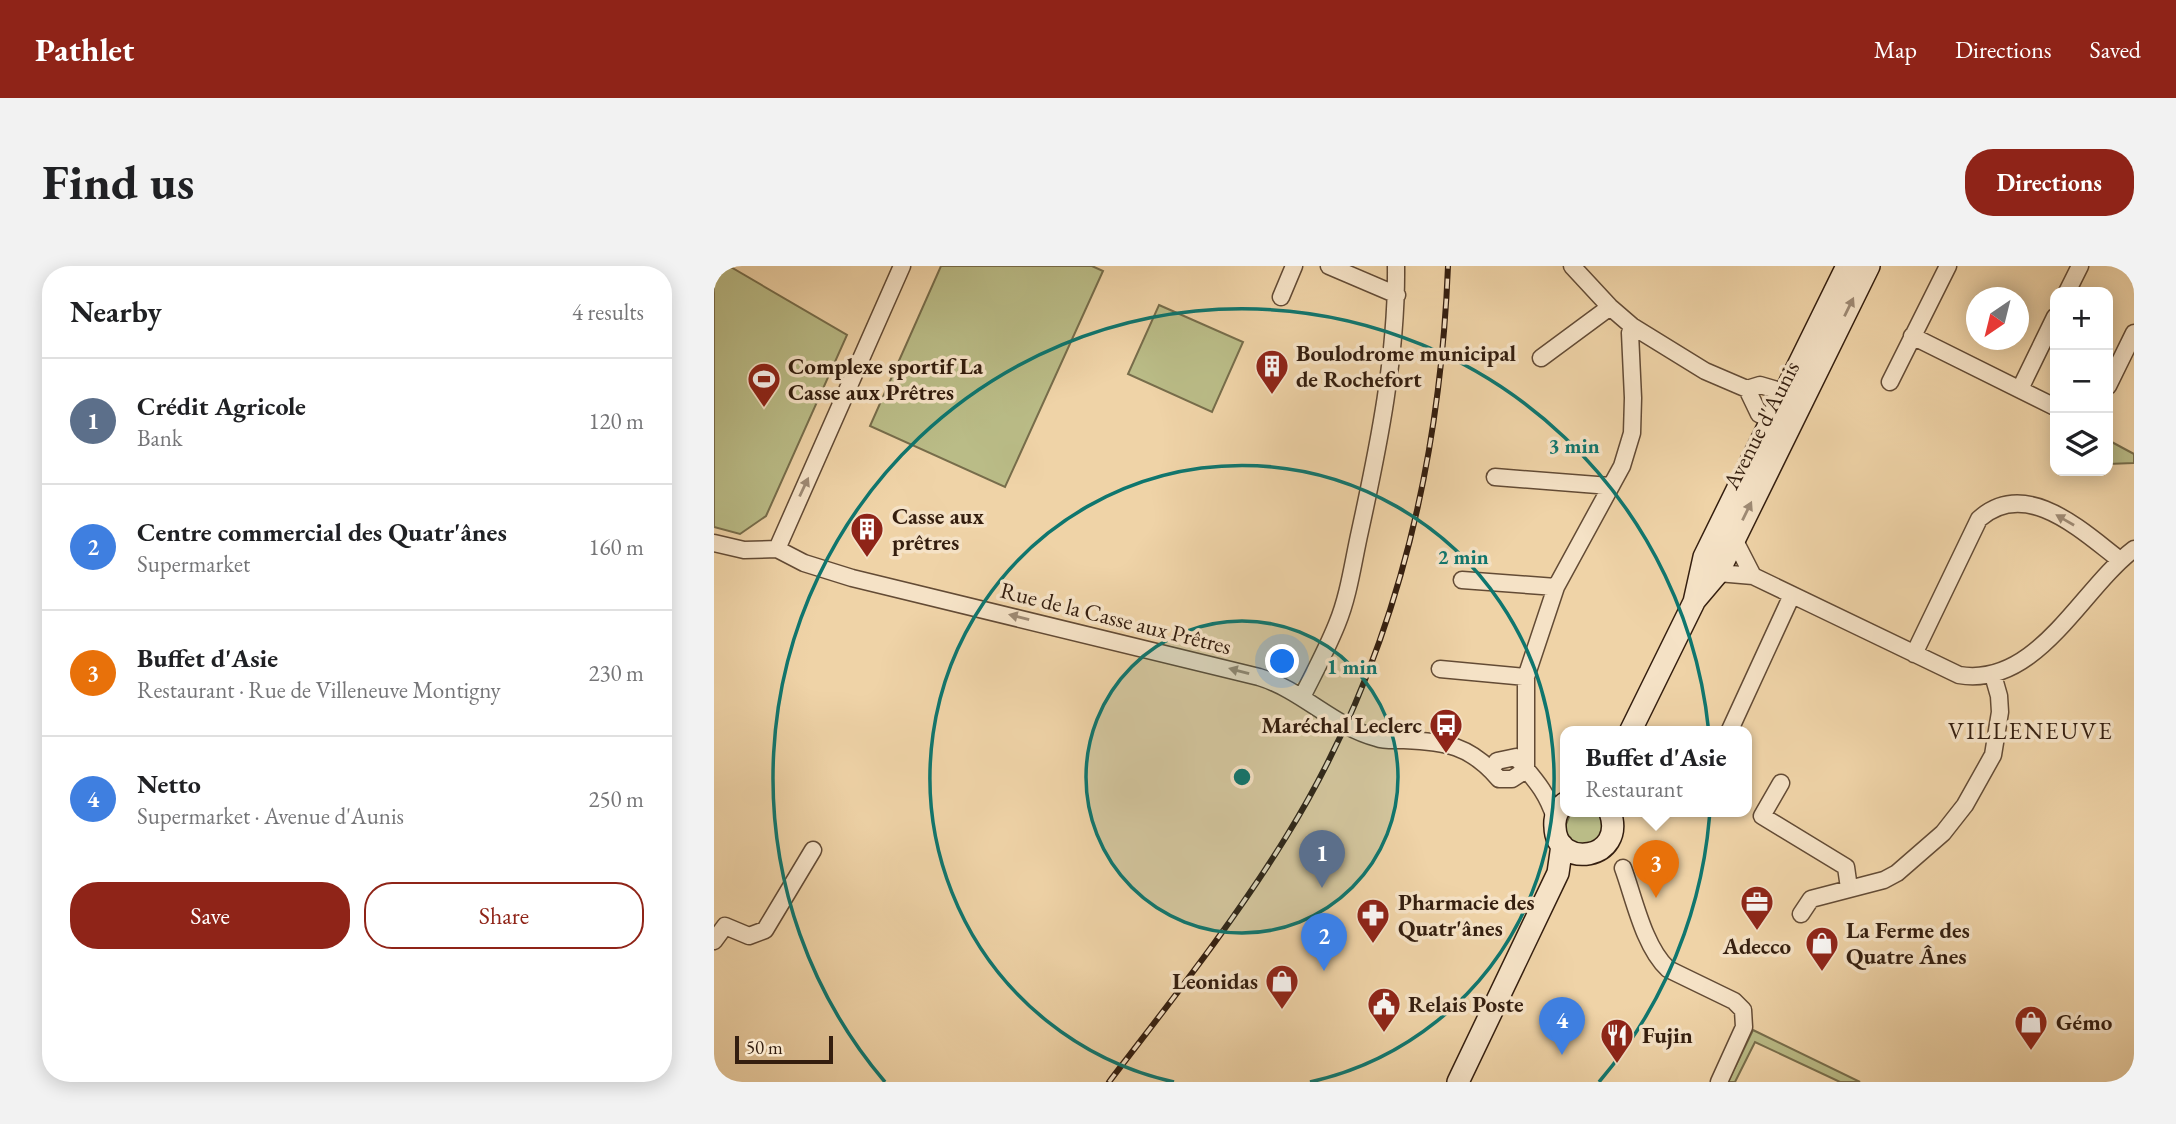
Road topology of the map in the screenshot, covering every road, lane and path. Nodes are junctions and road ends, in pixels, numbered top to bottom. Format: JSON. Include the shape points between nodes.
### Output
{"nodes":[{"id":1,"x":902,"y":266,"type":"edge"},
{"id":2,"x":1294,"y":266,"type":"edge"},
{"id":3,"x":1329,"y":266,"type":"edge"},
{"id":4,"x":1396,"y":266,"type":"edge"},
{"id":5,"x":1572,"y":266,"type":"edge"},
{"id":6,"x":1847,"y":266,"type":"edge"},
{"id":7,"x":1869,"y":266,"type":"edge"},
{"id":8,"x":1948,"y":266,"type":"edge"},
{"id":9,"x":2080,"y":266,"type":"edge"},
{"id":10,"x":2070,"y":287,"type":"edge"},
{"id":11,"x":1397,"y":295,"type":"junction"},
{"id":12,"x":1281,"y":297,"type":"dead end"},
{"id":13,"x":1610,"y":307,"type":"junction"},
{"id":14,"x":1632,"y":326,"type":"junction"},
{"id":15,"x":2050,"y":327,"type":"edge"},
{"id":16,"x":2134,"y":334,"type":"edge"},
{"id":17,"x":1912,"y":336,"type":"junction"},
{"id":18,"x":1541,"y":358,"type":"dead end"},
{"id":19,"x":2113,"y":376,"type":"edge"},
{"id":20,"x":1890,"y":382,"type":"dead end"},
{"id":21,"x":1746,"y":389,"type":"junction"},
{"id":22,"x":2020,"y":389,"type":"junction"},
{"id":23,"x":1795,"y":396,"type":"junction"},
{"id":24,"x":2050,"y":404,"type":"edge"},
{"id":25,"x":1780,"y":422,"type":"junction"},
{"id":26,"x":1496,"y":477,"type":"dead end"},
{"id":27,"x":1610,"y":486,"type":"junction"},
{"id":28,"x":1734,"y":539,"type":"junction"},
{"id":29,"x":714,"y":543,"type":"edge"},
{"id":30,"x":2134,"y":549,"type":"edge"},
{"id":31,"x":777,"y":550,"type":"junction"},
{"id":32,"x":2120,"y":560,"type":"junction"},
{"id":33,"x":1711,"y":565,"type":"junction"},
{"id":34,"x":1753,"y":576,"type":"junction"},
{"id":35,"x":1462,"y":580,"type":"dead end"},
{"id":36,"x":1556,"y":587,"type":"junction"},
{"id":37,"x":1793,"y":595,"type":"junction"},
{"id":38,"x":1914,"y":654,"type":"junction"},
{"id":39,"x":1440,"y":669,"type":"dead end"},
{"id":40,"x":1993,"y":676,"type":"junction"},
{"id":41,"x":1526,"y":677,"type":"junction"},
{"id":42,"x":1302,"y":697,"type":"junction"},
{"id":43,"x":1633,"y":726,"type":"edge"},
{"id":44,"x":1732,"y":726,"type":"edge"},
{"id":45,"x":1532,"y":776,"type":"junction"},
{"id":46,"x":1781,"y":783,"type":"dead end"},
{"id":47,"x":1560,"y":791,"type":"edge"},
{"id":48,"x":1560,"y":810,"type":"edge"},
{"id":49,"x":1611,"y":817,"type":"edge"},
{"id":50,"x":1562,"y":845,"type":"junction"},
{"id":51,"x":813,"y":850,"type":"dead end"},
{"id":52,"x":1581,"y":855,"type":"junction"},
{"id":53,"x":1623,"y":868,"type":"dead end"},
{"id":54,"x":1558,"y":873,"type":"junction"},
{"id":55,"x":1849,"y":888,"type":"junction"},
{"id":56,"x":1801,"y":914,"type":"dead end"},
{"id":57,"x":719,"y":924,"type":"edge"},
{"id":58,"x":714,"y":941,"type":"edge"},
{"id":59,"x":1458,"y":1082,"type":"edge"},
{"id":60,"x":1719,"y":1082,"type":"edge"}],
"edges":[{"from":31,"to":1,"type":"street","one_way":true},
{"from":2,"to":12,"type":"street"},
{"from":3,"to":11,"type":"street"},
{"from":4,"to":11,"type":"street"},
{"from":5,"to":13,"type":"street"},
{"from":6,"to":23,"type":"main road","name":"Avenue d'Aunis"},
{"from":23,"to":7,"type":"main road","name":"Avenue d'Aunis","one_way":true},
{"from":8,"to":17,"type":"street"},
{"from":9,"to":10,"type":"street"},
{"from":11,"to":42,"type":"street","via":[[1389,381],[1345,599]]},
{"from":13,"to":14,"type":"street"},
{"from":13,"to":18,"type":"street"},
{"from":14,"to":21,"type":"street","via":[[1705,371]]},
{"from":14,"to":27,"type":"street","via":[[1632,433]]},
{"from":15,"to":22,"type":"street"},
{"from":16,"to":19,"type":"street"},
{"from":17,"to":20,"type":"street"},
{"from":17,"to":22,"type":"street"},
{"from":21,"to":23,"type":"street","via":[[1760,385]]},
{"from":21,"to":25,"type":"street","via":[[1759,414]]},
{"from":22,"to":24,"type":"street"},
{"from":23,"to":25,"type":"main road","name":"Avenue d'Aunis"},
{"from":28,"to":25,"type":"main road","name":"Avenue d'Aunis","one_way":true},
{"from":25,"to":33,"type":"main road","name":"Avenue d'Aunis"},
{"from":26,"to":27,"type":"street"},
{"from":27,"to":36,"type":"street"},
{"from":28,"to":33,"type":"main road","name":"Avenue d'Aunis"},
{"from":28,"to":34,"type":"street"},
{"from":29,"to":31,"type":"street","name":"Rue de la Casse aux Prêtres","via":[[744,550]]},
{"from":30,"to":32,"type":"street"},
{"from":42,"to":31,"type":"street","name":"Rue de la Casse aux Prêtres","one_way":true,"via":[[1279,683],[1222,667],[852,578]]},
{"from":32,"to":38,"type":"street","one_way":true,"via":[[2065,517],[2019,503],[1998,505],[1979,519]]},
{"from":32,"to":40,"type":"street","via":[[2050,639]]},
{"from":33,"to":34,"type":"street"},
{"from":33,"to":43,"type":"main road","name":"Avenue d'Aunis"},
{"from":34,"to":37,"type":"street"},
{"from":35,"to":36,"type":"street"},
{"from":36,"to":41,"type":"street"},
{"from":37,"to":38,"type":"street"},
{"from":37,"to":44,"type":"street"},
{"from":38,"to":40,"type":"street","via":[[1959,675]]},
{"from":39,"to":41,"type":"street"},
{"from":40,"to":55,"type":"street","via":[[2000,712],[1993,755],[1965,805],[1943,833],[1897,873]]},
{"from":41,"to":45,"type":"street"},
{"from":42,"to":45,"type":"street","name":"Rue de la Casse aux Prêtres","via":[[1378,739],[1460,746],[1491,770],[1497,761],[1516,757]]},
{"from":45,"to":47,"type":"street","name":"Rue de la Casse aux Prêtres"},
{"from":45,"to":48,"type":"street"},
{"from":46,"to":55,"type":"street","via":[[1762,816],[1846,867]]},
{"from":48,"to":50,"type":"main road","via":[[1555,832]]},
{"from":49,"to":52,"type":"main road","via":[[1607,844]]},
{"from":50,"to":52,"type":"main road"},
{"from":50,"to":54,"type":"main road"},
{"from":51,"to":57,"type":"street","via":[[765,930],[749,936]]},
{"from":52,"to":54,"type":"main road"},
{"from":53,"to":60,"type":"street","via":[[1657,957],[1668,969],[1734,1000],[1742,1010],[1744,1027]]},
{"from":54,"to":59,"type":"main road"},
{"from":55,"to":56,"type":"street","via":[[1811,899]]},
{"from":57,"to":58,"type":"street"}]}
